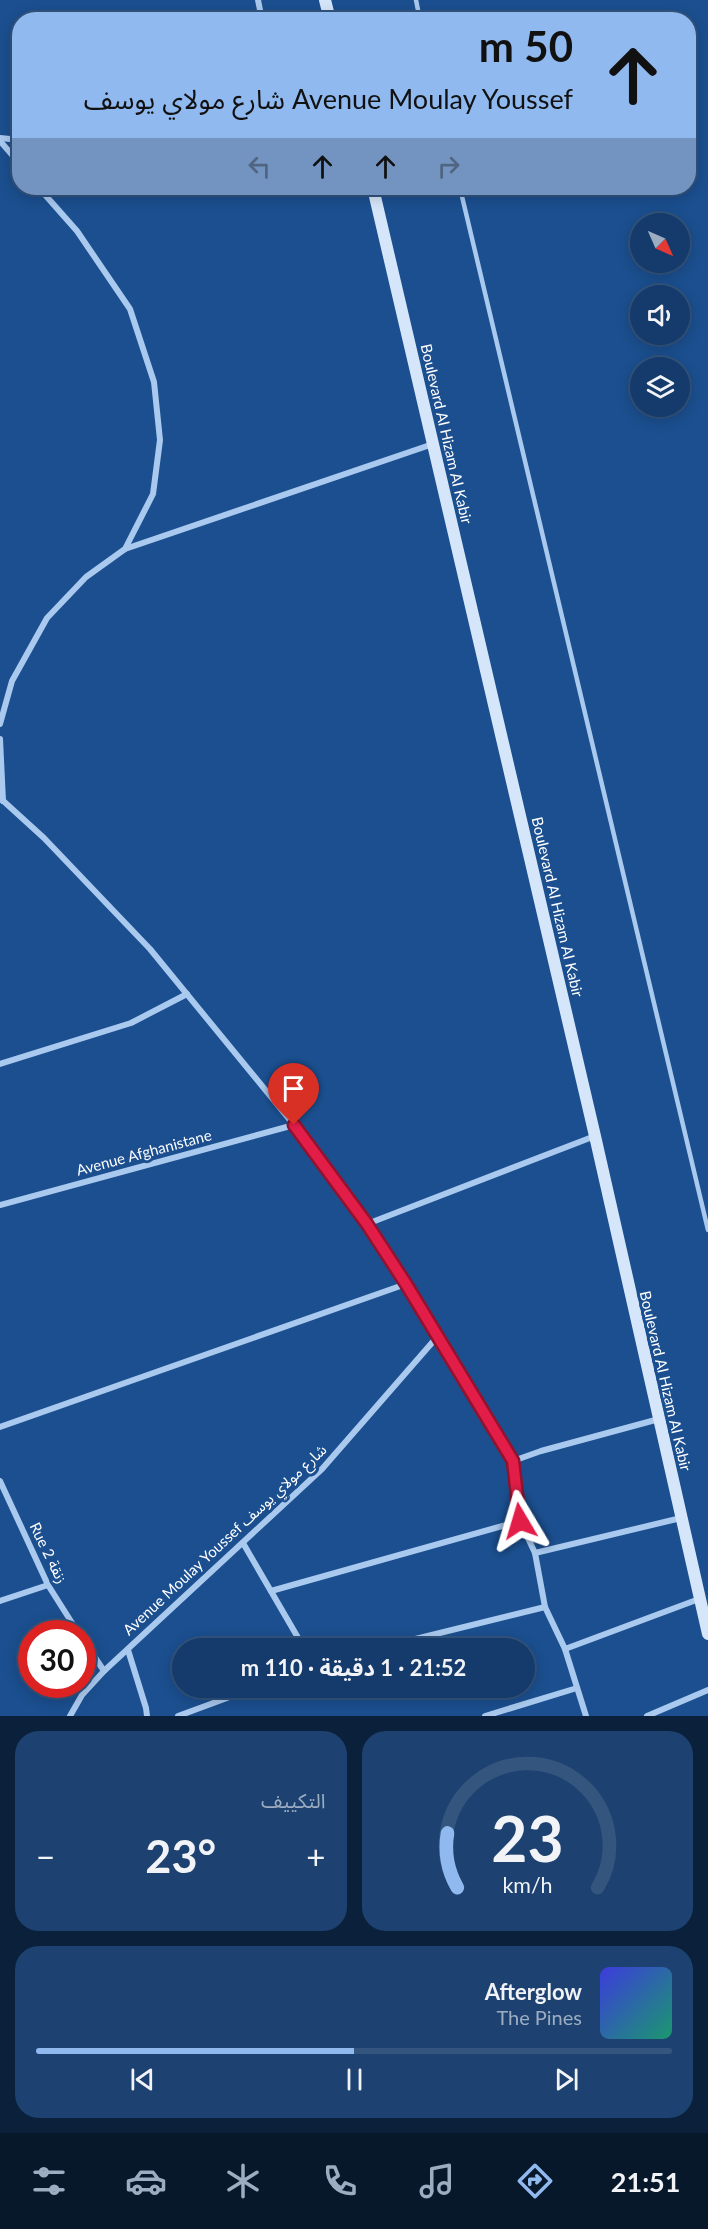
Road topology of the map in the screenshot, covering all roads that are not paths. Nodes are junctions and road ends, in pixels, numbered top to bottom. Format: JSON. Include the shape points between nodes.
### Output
{"nodes":[{"id":1,"x":0,"y":140,"type":"edge"},
{"id":2,"x":12,"y":154,"type":"edge"},
{"id":3,"x":45,"y":195,"type":"edge"},
{"id":4,"x":375,"y":195,"type":"edge"},
{"id":5,"x":462,"y":195,"type":"edge"},
{"id":6,"x":433,"y":444,"type":"junction"},
{"id":7,"x":125,"y":549,"type":"junction"},
{"id":8,"x":0,"y":724,"type":"edge"},
{"id":9,"x":0,"y":739,"type":"edge"},
{"id":10,"x":1,"y":801,"type":"edge"},
{"id":11,"x":187,"y":994,"type":"junction"},
{"id":12,"x":0,"y":1064,"type":"edge"},
{"id":13,"x":294,"y":1125,"type":"junction"},
{"id":14,"x":595,"y":1136,"type":"junction"},
{"id":15,"x":0,"y":1205,"type":"edge"},
{"id":16,"x":367,"y":1224,"type":"junction"},
{"id":17,"x":708,"y":1230,"type":"edge"},
{"id":18,"x":406,"y":1284,"type":"junction"},
{"id":19,"x":437,"y":1337,"type":"junction"},
{"id":20,"x":659,"y":1419,"type":"junction"},
{"id":21,"x":0,"y":1426,"type":"edge"},
{"id":22,"x":513,"y":1461,"type":"junction"},
{"id":23,"x":0,"y":1481,"type":"edge"},
{"id":24,"x":681,"y":1518,"type":"junction"},
{"id":25,"x":520,"y":1521,"type":"junction"},
{"id":26,"x":243,"y":1543,"type":"junction"},
{"id":27,"x":535,"y":1553,"type":"junction"},
{"id":28,"x":48,"y":1585,"type":"junction"},
{"id":29,"x":271,"y":1591,"type":"junction"},
{"id":30,"x":699,"y":1599,"type":"junction"},
{"id":31,"x":0,"y":1601,"type":"edge"},
{"id":32,"x":545,"y":1607,"type":"junction"},
{"id":33,"x":70,"y":1620,"type":"edge"},
{"id":34,"x":708,"y":1635,"type":"edge"},
{"id":35,"x":298,"y":1638,"type":"edge"},
{"id":36,"x":419,"y":1638,"type":"edge"},
{"id":37,"x":565,"y":1649,"type":"junction"},
{"id":38,"x":128,"y":1650,"type":"junction"},
{"id":39,"x":96,"y":1659,"type":"edge"},
{"id":40,"x":104,"y":1671,"type":"junction"},
{"id":41,"x":577,"y":1688,"type":"junction"},
{"id":42,"x":708,"y":1690,"type":"edge"},
{"id":43,"x":227,"y":1698,"type":"edge"},
{"id":44,"x":70,"y":1716,"type":"edge"},
{"id":45,"x":147,"y":1716,"type":"edge"},
{"id":46,"x":178,"y":1716,"type":"edge"},
{"id":47,"x":485,"y":1716,"type":"edge"},
{"id":48,"x":586,"y":1716,"type":"edge"},
{"id":49,"x":647,"y":1716,"type":"edge"}],
"edges":[{"from":1,"to":2,"type":"street"},
{"from":3,"to":7,"type":"street","via":[[77,231],[130,309],[154,382],[160,440],[153,494]]},
{"from":4,"to":6,"type":"main road","name":"Boulevard Al Hizam Al Kabir"},
{"from":5,"to":17,"type":"lane"},
{"from":6,"to":7,"type":"street"},
{"from":6,"to":14,"type":"main road","name":"Boulevard Al Hizam Al Kabir"},
{"from":7,"to":8,"type":"street","via":[[86,577],[47,618],[12,681]]},
{"from":9,"to":10,"type":"street"},
{"from":10,"to":11,"type":"street","via":[[44,838],[150,949]]},
{"from":11,"to":12,"type":"street","via":[[131,1023]]},
{"from":11,"to":13,"type":"street"},
{"from":13,"to":15,"type":"street","name":"Avenue Afghanistane"},
{"from":13,"to":16,"type":"street"},
{"from":14,"to":16,"type":"street"},
{"from":14,"to":20,"type":"main road","name":"Boulevard Al Hizam Al Kabir"},
{"from":16,"to":18,"type":"street"},
{"from":18,"to":19,"type":"street"},
{"from":18,"to":21,"type":"street"},
{"from":19,"to":22,"type":"street"},
{"from":19,"to":26,"type":"street","name":"Avenue Moulay Youssef شارع مولاي يوسف","via":[[322,1469]]},
{"from":20,"to":22,"type":"street"},
{"from":20,"to":24,"type":"main road","name":"Boulevard Al Hizam Al Kabir"},
{"from":22,"to":25,"type":"street"},
{"from":23,"to":28,"type":"street","name":"Rue 2 زنقة"},
{"from":24,"to":27,"type":"street"},
{"from":24,"to":30,"type":"main road","name":"Boulevard Al Hizam Al Kabir"},
{"from":25,"to":27,"type":"street"},
{"from":25,"to":29,"type":"street"},
{"from":26,"to":29,"type":"street"},
{"from":26,"to":38,"type":"street","name":"Avenue Moulay Youssef شارع مولاي يوسف"},
{"from":27,"to":32,"type":"street"},
{"from":28,"to":31,"type":"street"},
{"from":28,"to":33,"type":"street","name":"Rue 2 زنقة"},
{"from":29,"to":35,"type":"street"},
{"from":30,"to":34,"type":"main road","name":"Boulevard Al Hizam Al Kabir"},
{"from":30,"to":37,"type":"street"},
{"from":32,"to":36,"type":"street"},
{"from":32,"to":37,"type":"street"},
{"from":37,"to":41,"type":"street"},
{"from":38,"to":40,"type":"street","name":"Avenue Moulay Youssef شارع مولاي يوسف"},
{"from":38,"to":45,"type":"street"},
{"from":39,"to":40,"type":"street"},
{"from":40,"to":44,"type":"street","name":"Avenue Moulay Youssef شارع مولاي يوسف","via":[[82,1695]]},
{"from":41,"to":47,"type":"street"},
{"from":41,"to":48,"type":"street"},
{"from":42,"to":49,"type":"street"},
{"from":43,"to":46,"type":"street"}]}
